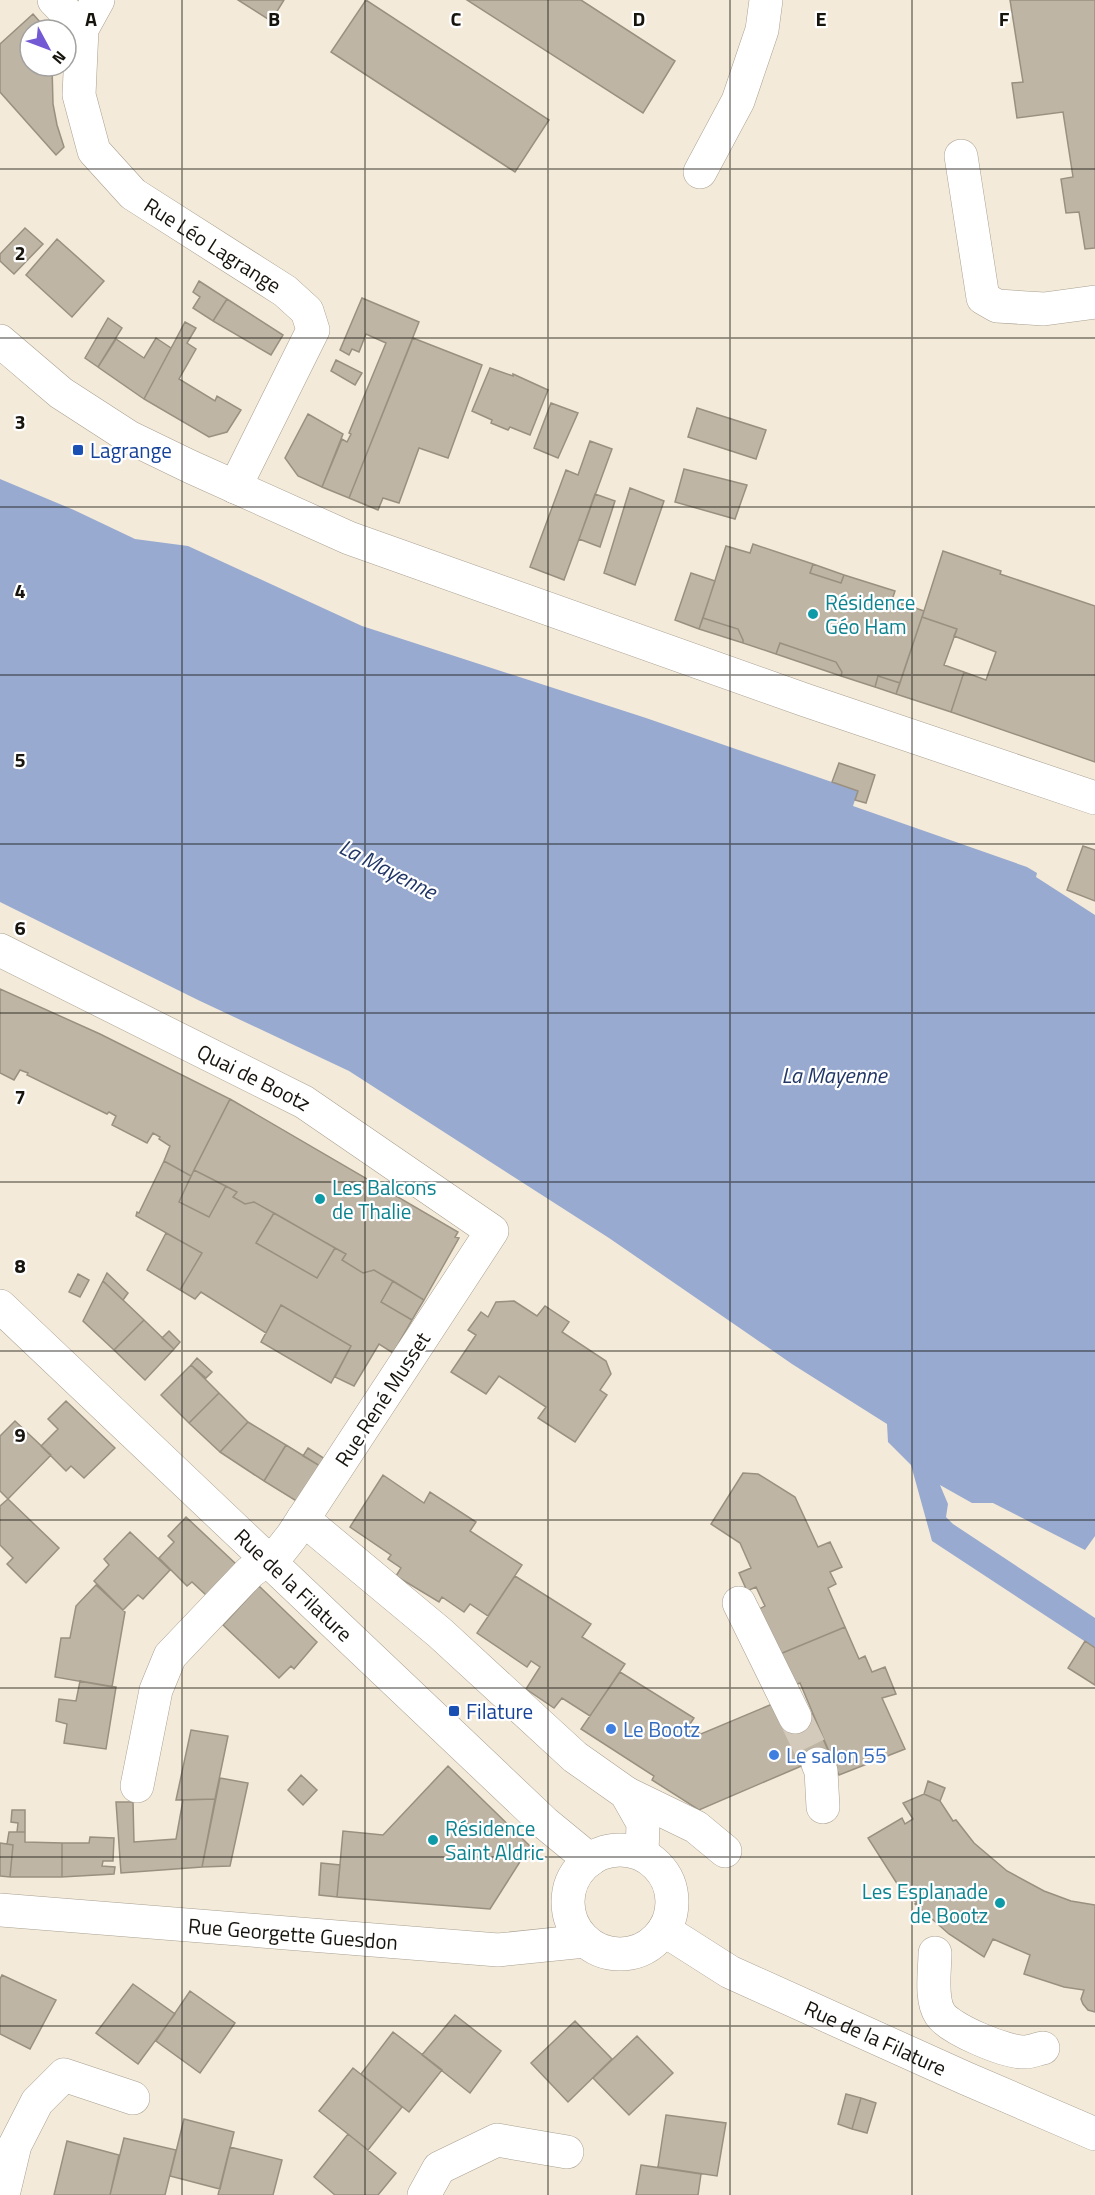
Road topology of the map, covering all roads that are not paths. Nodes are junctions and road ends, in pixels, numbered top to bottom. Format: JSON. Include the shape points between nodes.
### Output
{"nodes":[{"id":1,"x":54,"y":0,"type":"edge"},
{"id":2,"x":98,"y":0,"type":"edge"},
{"id":3,"x":766,"y":0,"type":"edge"},
{"id":4,"x":82,"y":29,"type":"junction"},
{"id":5,"x":961,"y":156,"type":"dead end"},
{"id":6,"x":700,"y":172,"type":"dead end"},
{"id":7,"x":1095,"y":302,"type":"edge"},
{"id":8,"x":0,"y":340,"type":"edge"},
{"id":9,"x":235,"y":487,"type":"junction"},
{"id":10,"x":1095,"y":798,"type":"edge"},
{"id":11,"x":0,"y":950,"type":"edge"},
{"id":12,"x":492,"y":1231,"type":"joint"},
{"id":13,"x":0,"y":1306,"type":"edge"},
{"id":14,"x":303,"y":1519,"type":"junction"},
{"id":15,"x":266,"y":1560,"type":"junction"},
{"id":16,"x":739,"y":1603,"type":"dead end"},
{"id":17,"x":795,"y":1717,"type":"tunnel mouth"},
{"id":18,"x":818,"y":1764,"type":"tunnel mouth"},
{"id":19,"x":137,"y":1786,"type":"dead end"},
{"id":20,"x":626,"y":1793,"type":"junction"},
{"id":21,"x":823,"y":1807,"type":"dead end"},
{"id":22,"x":725,"y":1851,"type":"dead end"},
{"id":23,"x":642,"y":1854,"type":"junction"},
{"id":24,"x":590,"y":1860,"type":"junction"},
{"id":25,"x":0,"y":1910,"type":"edge"},
{"id":26,"x":664,"y":1930,"type":"junction"},
{"id":27,"x":585,"y":1941,"type":"junction"},
{"id":28,"x":935,"y":1953,"type":"dead end"},
{"id":29,"x":1043,"y":2048,"type":"dead end"},
{"id":30,"x":133,"y":2098,"type":"dead end"},
{"id":31,"x":1095,"y":2134,"type":"edge"},
{"id":32,"x":567,"y":2152,"type":"dead end"},
{"id":33,"x":3,"y":2195,"type":"edge"},
{"id":34,"x":424,"y":2195,"type":"edge"}],
"edges":[{"from":1,"to":4,"type":"street"},
{"from":2,"to":4,"type":"street","name":"Rue Léo Lagrange"},
{"from":3,"to":6,"type":"street","via":[[762,30],[738,101]]},
{"from":4,"to":9,"type":"street","name":"Rue Léo Lagrange","via":[[79,95],[94,151],[133,195],[285,291],[307,311],[313,330]]},
{"from":5,"to":7,"type":"street","via":[[983,298],[997,306],[1044,309]]},
{"from":8,"to":9,"type":"street","via":[[61,393],[129,437]]},
{"from":9,"to":10,"type":"street","via":[[349,538]]},
{"from":11,"to":12,"type":"street","name":"Quai de Bootz","via":[[304,1102]]},
{"from":12,"to":14,"type":"street","name":"Rue René Musset"},
{"from":13,"to":15,"type":"street","name":"Rue de la Filature"},
{"from":14,"to":15,"type":"street","name":"Rue René Musset","via":[[281,1550]]},
{"from":14,"to":20,"type":"street","via":[[440,1633],[575,1756]]},
{"from":15,"to":19,"type":"street","name":"Rue René Musset","via":[[170,1656],[156,1690]]},
{"from":15,"to":24,"type":"street","name":"Rue de la Filature"},
{"from":16,"to":17,"type":"street"},
{"from":18,"to":21,"type":"street"},
{"from":20,"to":22,"type":"street","via":[[696,1827]]},
{"from":20,"to":23,"type":"street","via":[[642,1823]]},
{"from":23,"to":24,"type":"street","via":[[624,1850],[605,1852]]},
{"from":23,"to":26,"type":"street","via":[[668,1878],[673,1895],[672,1914]]},
{"from":24,"to":27,"type":"street","via":[[578,1871],[568,1899],[569,1915]]},
{"from":25,"to":27,"type":"street","name":"Rue Georgette Guesdon","via":[[498,1950]]},
{"from":26,"to":27,"type":"street","via":[[653,1944],[618,1955]]},
{"from":26,"to":31,"type":"street","name":"Rue de la Filature","via":[[730,1972]]},
{"from":28,"to":29,"type":"street","via":[[934,1991],[940,2014],[962,2031],[996,2046],[1024,2052]]},
{"from":30,"to":33,"type":"street","via":[[64,2075],[37,2102],[19,2137]]},
{"from":32,"to":34,"type":"street","via":[[497,2140],[439,2168]]}]}
